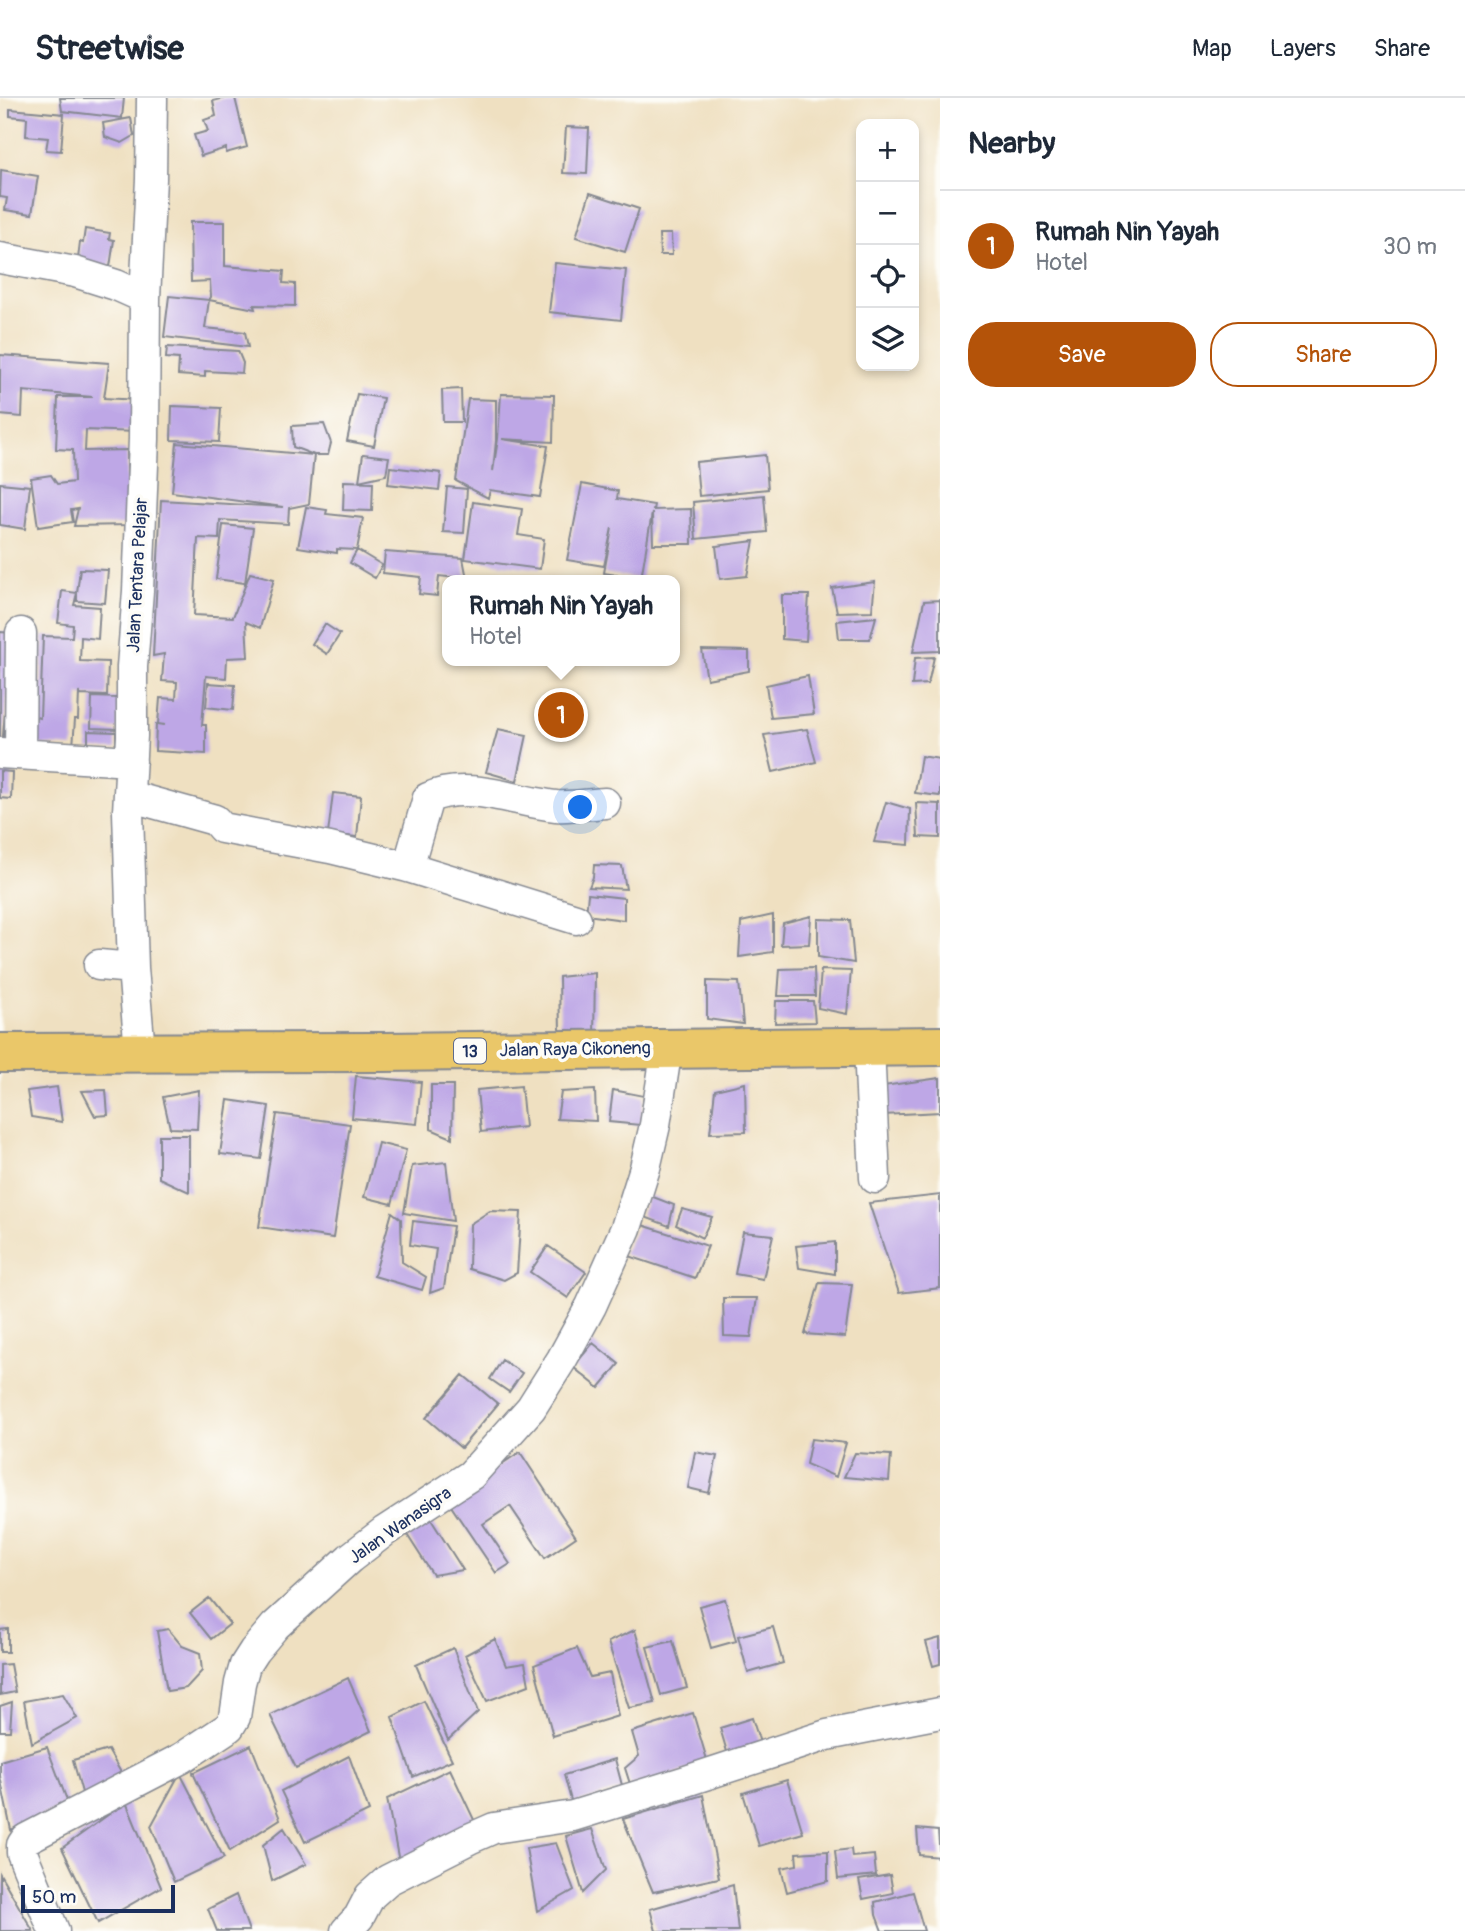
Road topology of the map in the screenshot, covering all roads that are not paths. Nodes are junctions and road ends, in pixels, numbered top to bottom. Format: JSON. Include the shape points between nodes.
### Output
{"nodes":[{"id":1,"x":152,"y":98,"type":"edge"},
{"id":2,"x":0,"y":258,"type":"edge"},
{"id":3,"x":145,"y":298,"type":"junction"},
{"id":4,"x":21,"y":633,"type":"dead end"},
{"id":5,"x":10,"y":754,"type":"edge"},
{"id":6,"x":131,"y":761,"type":"junction"},
{"id":7,"x":129,"y":796,"type":"junction"},
{"id":8,"x":605,"y":803,"type":"dead end"},
{"id":9,"x":408,"y":867,"type":"junction"},
{"id":10,"x":576,"y":919,"type":"dead end"},
{"id":11,"x":99,"y":965,"type":"dead end"},
{"id":12,"x":133,"y":968,"type":"junction"},
{"id":13,"x":940,"y":1046,"type":"edge"},
{"id":14,"x":869,"y":1047,"type":"junction"},
{"id":15,"x":667,"y":1048,"type":"junction"},
{"id":16,"x":139,"y":1052,"type":"junction"},
{"id":17,"x":0,"y":1053,"type":"edge"},
{"id":18,"x":875,"y":1178,"type":"dead end"},
{"id":19,"x":940,"y":1713,"type":"edge"},
{"id":20,"x":11,"y":1847,"type":"edge"},
{"id":21,"x":54,"y":1931,"type":"edge"},
{"id":22,"x":346,"y":1931,"type":"edge"}],
"edges":[{"from":1,"to":3,"type":"street","name":"Jalan Tentara Pelajar"},
{"from":2,"to":3,"type":"street","via":[[75,272]]},
{"from":3,"to":6,"type":"street","name":"Jalan Tentara Pelajar"},
{"from":4,"to":5,"type":"street"},
{"from":5,"to":6,"type":"street"},
{"from":6,"to":7,"type":"street","name":"Jalan Tentara Pelajar"},
{"from":7,"to":9,"type":"street","via":[[215,820],[222,828]]},
{"from":7,"to":12,"type":"street","name":"Jalan Tentara Pelajar"},
{"from":8,"to":9,"type":"street","via":[[558,806],[463,790],[437,793],[428,798]]},
{"from":9,"to":10,"type":"street"},
{"from":11,"to":12,"type":"street"},
{"from":12,"to":16,"type":"street","name":"Jalan Tentara Pelajar"},
{"from":13,"to":14,"type":"highway","name":"Jalan Raya Cikoneng","number":"13"},
{"from":14,"to":15,"type":"highway","name":"Jalan Raya Cikoneng","number":"13"},
{"from":14,"to":18,"type":"street"},
{"from":15,"to":16,"type":"highway","name":"Jalan Raya Cikoneng","number":"13"},
{"from":15,"to":20,"type":"street","name":"Jalan Wanasigra","via":[[655,1125],[626,1228],[585,1317],[531,1408],[471,1475],[385,1531],[275,1626],[245,1665],[229,1727],[182,1758]]},
{"from":16,"to":17,"type":"highway","name":"Jalan Raya Cikoneng","number":"13"},
{"from":19,"to":22,"type":"street","via":[[827,1734],[573,1816],[494,1828],[388,1880],[370,1896]]},
{"from":20,"to":21,"type":"street","name":"Jalan Wanasigra","via":[[22,1853]]}]}
